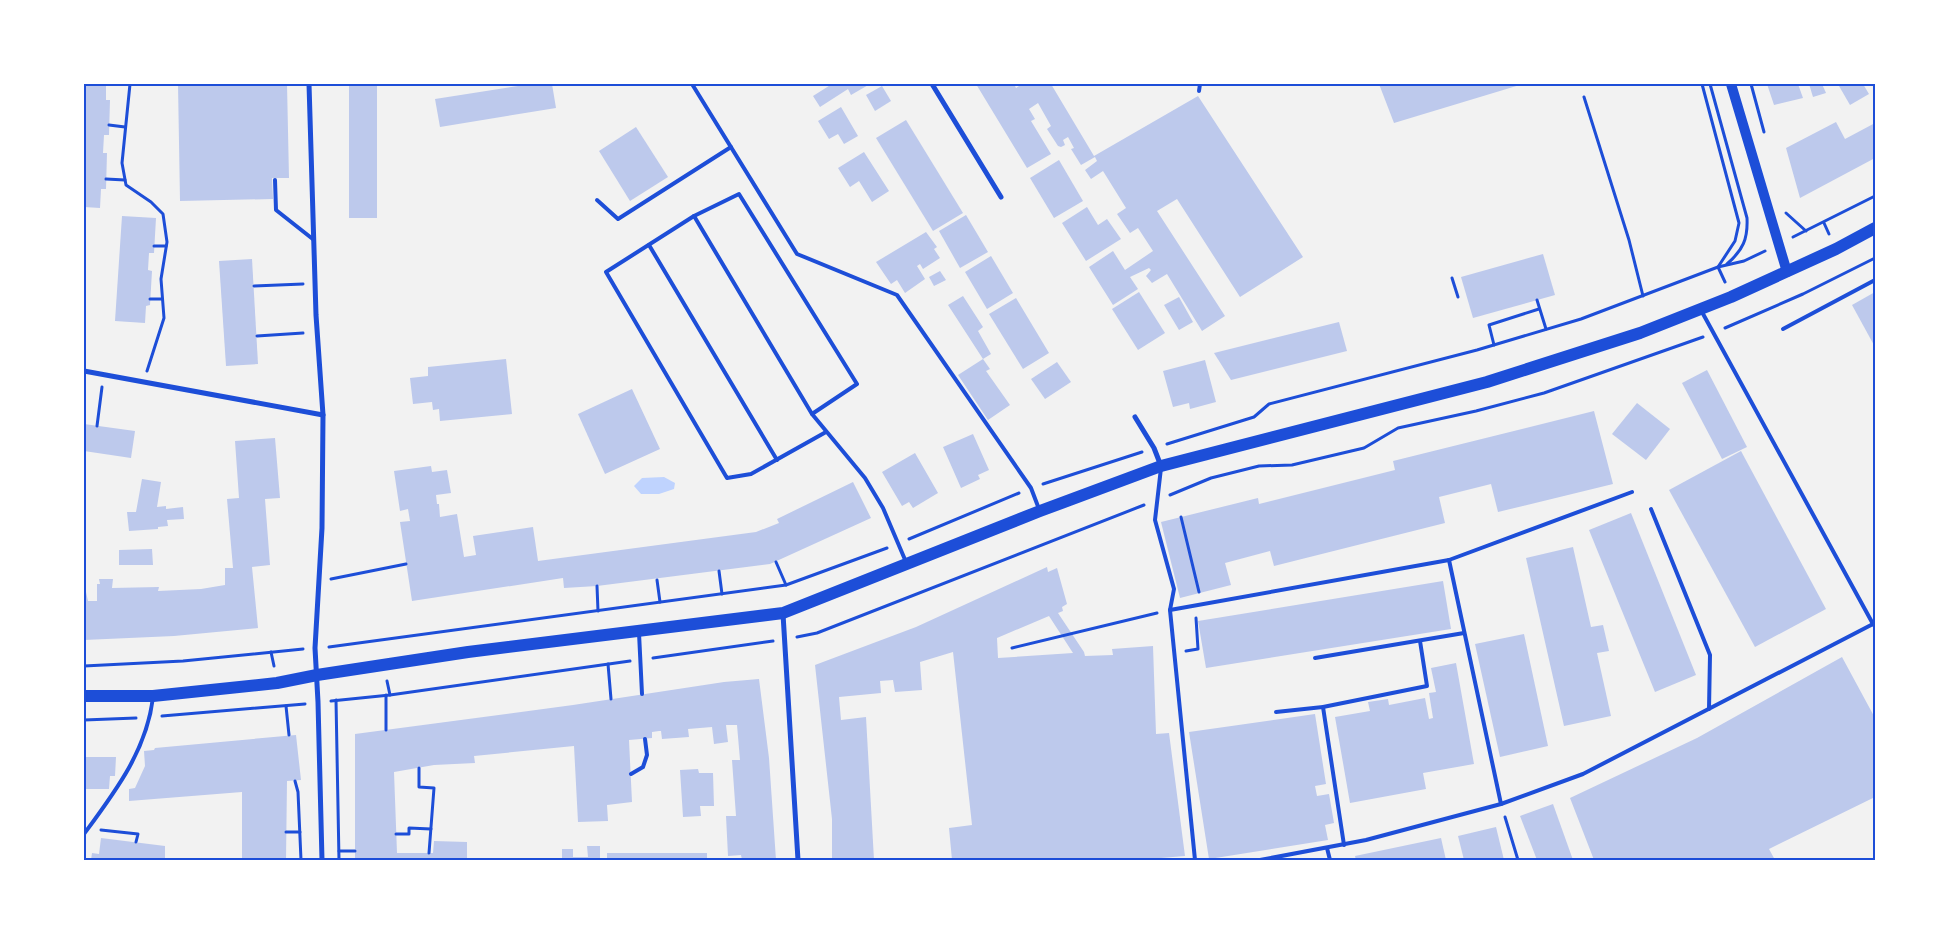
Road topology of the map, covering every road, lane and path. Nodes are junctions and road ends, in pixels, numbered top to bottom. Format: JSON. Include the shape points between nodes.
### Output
{"nodes":[{"id":1,"x":130,"y":84,"type":"edge"},
{"id":2,"x":309,"y":84,"type":"edge"},
{"id":3,"x":692,"y":84,"type":"edge"},
{"id":4,"x":932,"y":84,"type":"edge"},
{"id":5,"x":1200,"y":84,"type":"edge"},
{"id":6,"x":1702,"y":84,"type":"edge"},
{"id":7,"x":1710,"y":84,"type":"edge"},
{"id":8,"x":1730,"y":84,"type":"edge"},
{"id":9,"x":1751,"y":84,"type":"edge"},
{"id":10,"x":1199,"y":91,"type":"dead end"},
{"id":11,"x":1584,"y":97,"type":"dead end"},
{"id":12,"x":109,"y":125,"type":"dead end"},
{"id":13,"x":125,"y":127,"type":"junction"},
{"id":14,"x":1765,"y":136,"type":"dead end"},
{"id":15,"x":731,"y":146,"type":"junction"},
{"id":16,"x":106,"y":179,"type":"dead end"},
{"id":17,"x":125,"y":180,"type":"junction"},
{"id":18,"x":275,"y":180,"type":"dead end"},
{"id":19,"x":1875,"y":196,"type":"edge"},
{"id":20,"x":1001,"y":197,"type":"dead end"},
{"id":21,"x":597,"y":200,"type":"dead end"},
{"id":22,"x":1786,"y":212,"type":"dead end"},
{"id":23,"x":694,"y":216,"type":"junction"},
{"id":24,"x":1875,"y":228,"type":"edge"},
{"id":25,"x":1806,"y":231,"type":"junction"},
{"id":26,"x":314,"y":240,"type":"junction"},
{"id":27,"x":649,"y":245,"type":"junction"},
{"id":28,"x":1778,"y":245,"type":"junction"},
{"id":29,"x":154,"y":246,"type":"dead end"},
{"id":30,"x":166,"y":246,"type":"junction"},
{"id":31,"x":1727,"y":264,"type":"junction"},
{"id":32,"x":1718,"y":267,"type":"junction"},
{"id":33,"x":1787,"y":272,"type":"junction"},
{"id":34,"x":1452,"y":278,"type":"dead end"},
{"id":35,"x":1875,"y":280,"type":"edge"},
{"id":36,"x":316,"y":284,"type":"junction"},
{"id":37,"x":254,"y":286,"type":"dead end"},
{"id":38,"x":1642,"y":296,"type":"junction"},
{"id":39,"x":1458,"y":297,"type":"dead end"},
{"id":40,"x":150,"y":299,"type":"dead end"},
{"id":41,"x":162,"y":299,"type":"junction"},
{"id":42,"x":1537,"y":300,"type":"dead end"},
{"id":43,"x":1539,"y":309,"type":"junction"},
{"id":44,"x":1701,"y":310,"type":"junction"},
{"id":45,"x":1546,"y":329,"type":"junction"},
{"id":46,"x":1783,"y":329,"type":"dead end"},
{"id":47,"x":318,"y":333,"type":"junction"},
{"id":48,"x":257,"y":336,"type":"dead end"},
{"id":49,"x":1494,"y":345,"type":"junction"},
{"id":50,"x":84,"y":370,"type":"edge"},
{"id":51,"x":104,"y":374,"type":"junction"},
{"id":52,"x":144,"y":381,"type":"junction"},
{"id":53,"x":812,"y":414,"type":"junction"},
{"id":54,"x":322,"y":415,"type":"junction"},
{"id":55,"x":1136,"y":417,"type":"dead end"},
{"id":56,"x":97,"y":426,"type":"dead end"},
{"id":57,"x":826,"y":432,"type":"junction"},
{"id":58,"x":1154,"y":448,"type":"junction"},
{"id":59,"x":777,"y":460,"type":"junction"},
{"id":60,"x":1161,"y":466,"type":"junction"},
{"id":61,"x":1031,"y":488,"type":"junction"},
{"id":62,"x":1632,"y":492,"type":"dead end"},
{"id":63,"x":1651,"y":509,"type":"dead end"},
{"id":64,"x":1040,"y":511,"type":"junction"},
{"id":65,"x":898,"y":544,"type":"junction"},
{"id":66,"x":1449,"y":560,"type":"junction"},
{"id":67,"x":776,"y":562,"type":"dead end"},
{"id":68,"x":406,"y":564,"type":"dead end"},
{"id":69,"x":907,"y":565,"type":"junction"},
{"id":70,"x":719,"y":571,"type":"dead end"},
{"id":71,"x":657,"y":580,"type":"dead end"},
{"id":72,"x":320,"y":581,"type":"junction"},
{"id":73,"x":786,"y":585,"type":"junction"},
{"id":74,"x":596,"y":586,"type":"dead end"},
{"id":75,"x":722,"y":594,"type":"junction"},
{"id":76,"x":660,"y":602,"type":"junction"},
{"id":77,"x":1170,"y":610,"type":"junction"},
{"id":78,"x":598,"y":611,"type":"junction"},
{"id":79,"x":783,"y":613,"type":"junction"},
{"id":80,"x":1874,"y":625,"type":"edge"},
{"id":81,"x":639,"y":631,"type":"junction"},
{"id":82,"x":1464,"y":633,"type":"junction"},
{"id":83,"x":1420,"y":640,"type":"junction"},
{"id":84,"x":315,"y":648,"type":"junction"},
{"id":85,"x":1012,"y":648,"type":"dead end"},
{"id":86,"x":1315,"y":658,"type":"dead end"},
{"id":87,"x":608,"y":664,"type":"dead end"},
{"id":88,"x":84,"y":666,"type":"edge"},
{"id":89,"x":317,"y":675,"type":"junction"},
{"id":90,"x":642,"y":694,"type":"dead end"},
{"id":91,"x":386,"y":695,"type":"dead end"},
{"id":92,"x":84,"y":696,"type":"edge"},
{"id":93,"x":153,"y":696,"type":"junction"},
{"id":94,"x":611,"y":699,"type":"dead end"},
{"id":95,"x":336,"y":700,"type":"dead end"},
{"id":96,"x":286,"y":706,"type":"dead end"},
{"id":97,"x":1323,"y":707,"type":"junction"},
{"id":98,"x":1709,"y":709,"type":"junction"},
{"id":99,"x":1276,"y":712,"type":"dead end"},
{"id":100,"x":386,"y":730,"type":"dead end"},
{"id":101,"x":290,"y":735,"type":"dead end"},
{"id":102,"x":645,"y":739,"type":"dead end"},
{"id":103,"x":419,"y":768,"type":"dead end"},
{"id":104,"x":631,"y":774,"type":"dead end"},
{"id":105,"x":295,"y":780,"type":"dead end"},
{"id":106,"x":1501,"y":804,"type":"junction"},
{"id":107,"x":88,"y":828,"type":"junction"},
{"id":108,"x":431,"y":829,"type":"junction"},
{"id":109,"x":286,"y":832,"type":"dead end"},
{"id":110,"x":300,"y":832,"type":"junction"},
{"id":111,"x":84,"y":834,"type":"edge"},
{"id":112,"x":396,"y":834,"type":"dead end"},
{"id":113,"x":136,"y":842,"type":"dead end"},
{"id":114,"x":1344,"y":845,"type":"junction"},
{"id":115,"x":1327,"y":848,"type":"junction"},
{"id":116,"x":355,"y":850,"type":"dead end"},
{"id":117,"x":339,"y":851,"type":"junction"},
{"id":118,"x":429,"y":853,"type":"dead end"},
{"id":119,"x":301,"y":860,"type":"edge"},
{"id":120,"x":322,"y":860,"type":"edge"},
{"id":121,"x":339,"y":860,"type":"edge"},
{"id":122,"x":798,"y":860,"type":"edge"},
{"id":123,"x":1195,"y":860,"type":"edge"},
{"id":124,"x":1260,"y":860,"type":"edge"},
{"id":125,"x":1330,"y":860,"type":"edge"},
{"id":126,"x":1518,"y":860,"type":"edge"}],
"edges":[{"from":1,"to":13,"type":"path"},
{"from":2,"to":26,"type":"street"},
{"from":3,"to":15,"type":"lane"},
{"from":4,"to":20,"type":"street"},
{"from":5,"to":10,"type":"lane"},
{"from":6,"to":32,"type":"path","via":[[1739,223],[1735,241]]},
{"from":7,"to":31,"type":"path","via":[[1747,218],[1745,244]]},
{"from":8,"to":28,"type":"main road"},
{"from":9,"to":14,"type":"path"},
{"from":11,"to":38,"type":"path"},
{"from":12,"to":13,"type":"path"},
{"from":13,"to":17,"type":"path","via":[[122,163]]},
{"from":15,"to":21,"type":"lane","via":[[618,219]]},
{"from":15,"to":61,"type":"lane","via":[[797,254],[897,295]]},
{"from":16,"to":17,"type":"path"},
{"from":17,"to":30,"type":"path","via":[[126,185],[163,214]]},
{"from":18,"to":26,"type":"lane","via":[[276,210]]},
{"from":19,"to":25,"type":"path"},
{"from":22,"to":25,"type":"path"},
{"from":23,"to":27,"type":"lane"},
{"from":23,"to":53,"type":"lane"},
{"from":23,"to":53,"type":"lane","via":[[738,194],[857,384]]},
{"from":24,"to":33,"type":"main road"},
{"from":25,"to":28,"type":"path"},
{"from":26,"to":36,"type":"street"},
{"from":27,"to":59,"type":"lane"},
{"from":27,"to":59,"type":"lane","via":[[606,272],[727,478],[751,474]]},
{"from":28,"to":31,"type":"path","via":[[1744,261]]},
{"from":28,"to":33,"type":"main road"},
{"from":29,"to":30,"type":"path"},
{"from":30,"to":41,"type":"path","via":[[161,279]]},
{"from":31,"to":32,"type":"path"},
{"from":32,"to":38,"type":"path"},
{"from":33,"to":44,"type":"main road"},
{"from":34,"to":39,"type":"path"},
{"from":35,"to":46,"type":"lane"},
{"from":36,"to":37,"type":"path"},
{"from":36,"to":47,"type":"street"},
{"from":38,"to":45,"type":"path"},
{"from":40,"to":41,"type":"path"},
{"from":41,"to":52,"type":"path","via":[[164,318]]},
{"from":42,"to":43,"type":"path"},
{"from":43,"to":45,"type":"path"},
{"from":43,"to":49,"type":"path","via":[[1489,325]]},
{"from":44,"to":60,"type":"main road","via":[[1487,382]]},
{"from":44,"to":80,"type":"lane"},
{"from":45,"to":49,"type":"path"},
{"from":47,"to":48,"type":"path"},
{"from":47,"to":54,"type":"street"},
{"from":49,"to":58,"type":"path","via":[[1269,404],[1254,417]]},
{"from":50,"to":51,"type":"street"},
{"from":51,"to":52,"type":"street"},
{"from":51,"to":56,"type":"path"},
{"from":52,"to":54,"type":"street"},
{"from":53,"to":57,"type":"lane"},
{"from":54,"to":72,"type":"street"},
{"from":55,"to":58,"type":"street"},
{"from":57,"to":59,"type":"lane"},
{"from":57,"to":65,"type":"lane","via":[[865,478],[883,508]]},
{"from":58,"to":60,"type":"street"},
{"from":58,"to":61,"type":"path"},
{"from":60,"to":64,"type":"main road"},
{"from":60,"to":77,"type":"lane","via":[[1155,520],[1174,588]]},
{"from":61,"to":64,"type":"lane"},
{"from":61,"to":65,"type":"path"},
{"from":62,"to":66,"type":"lane"},
{"from":63,"to":98,"type":"lane","via":[[1710,655]]},
{"from":64,"to":69,"type":"main road"},
{"from":65,"to":69,"type":"lane"},
{"from":65,"to":73,"type":"path"},
{"from":66,"to":77,"type":"lane"},
{"from":66,"to":82,"type":"lane"},
{"from":67,"to":73,"type":"path"},
{"from":68,"to":72,"type":"path"},
{"from":69,"to":79,"type":"main road"},
{"from":70,"to":75,"type":"path"},
{"from":71,"to":76,"type":"path"},
{"from":72,"to":84,"type":"street"},
{"from":73,"to":75,"type":"path"},
{"from":74,"to":78,"type":"path"},
{"from":75,"to":76,"type":"path"},
{"from":76,"to":78,"type":"path"},
{"from":77,"to":85,"type":"path"},
{"from":77,"to":123,"type":"lane"},
{"from":78,"to":84,"type":"path"},
{"from":79,"to":81,"type":"main road"},
{"from":79,"to":122,"type":"street"},
{"from":80,"to":98,"type":"lane"},
{"from":81,"to":89,"type":"main road"},
{"from":81,"to":90,"type":"lane"},
{"from":82,"to":83,"type":"lane"},
{"from":82,"to":106,"type":"lane"},
{"from":83,"to":86,"type":"lane"},
{"from":83,"to":97,"type":"lane","via":[[1427,686]]},
{"from":84,"to":88,"type":"path","via":[[183,661]]},
{"from":84,"to":89,"type":"street"},
{"from":87,"to":94,"type":"path"},
{"from":89,"to":93,"type":"main road","via":[[277,683]]},
{"from":89,"to":120,"type":"street"},
{"from":91,"to":100,"type":"path"},
{"from":92,"to":93,"type":"main road"},
{"from":93,"to":107,"type":"lane","via":[[140,748],[114,793]]},
{"from":95,"to":117,"type":"path"},
{"from":96,"to":101,"type":"path"},
{"from":97,"to":99,"type":"lane"},
{"from":97,"to":114,"type":"lane"},
{"from":98,"to":106,"type":"lane","via":[[1583,774]]},
{"from":102,"to":104,"type":"lane","via":[[647,755],[643,767]]},
{"from":103,"to":108,"type":"path","via":[[419,787],[434,788]]},
{"from":105,"to":110,"type":"path"},
{"from":106,"to":114,"type":"lane"},
{"from":106,"to":126,"type":"path"},
{"from":107,"to":111,"type":"lane"},
{"from":107,"to":113,"type":"path","via":[[138,834]]},
{"from":108,"to":112,"type":"path","via":[[409,828],[409,834]]},
{"from":108,"to":118,"type":"path"},
{"from":109,"to":110,"type":"path"},
{"from":110,"to":119,"type":"path"},
{"from":114,"to":115,"type":"lane"},
{"from":115,"to":124,"type":"lane"},
{"from":115,"to":125,"type":"lane"},
{"from":116,"to":117,"type":"path"},
{"from":117,"to":121,"type":"path"}]}
